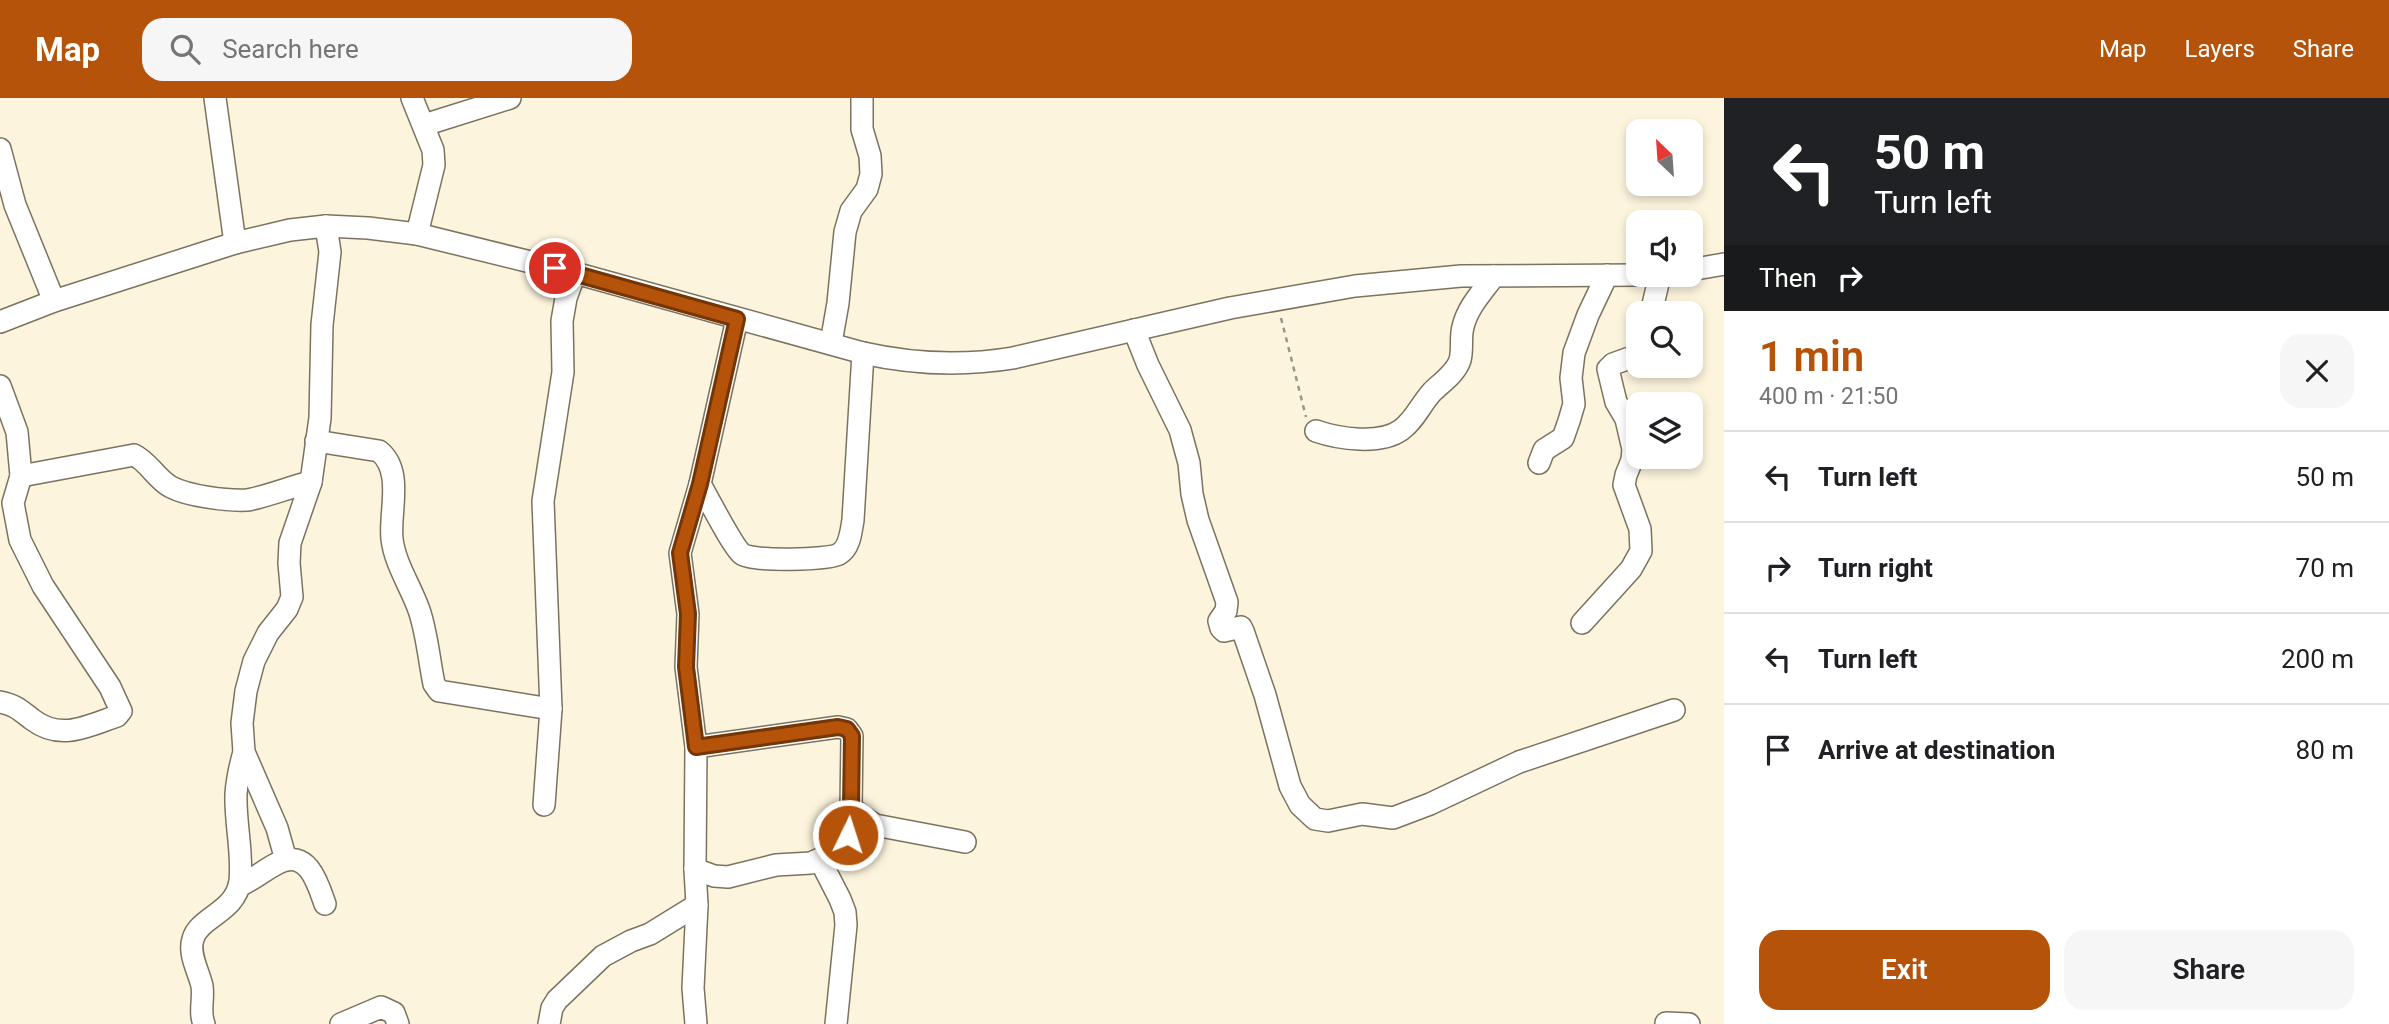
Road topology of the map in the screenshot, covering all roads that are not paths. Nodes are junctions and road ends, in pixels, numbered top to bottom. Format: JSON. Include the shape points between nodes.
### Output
{"nodes":[{"id":1,"x":215,"y":98,"type":"edge"},
{"id":2,"x":412,"y":98,"type":"edge"},
{"id":3,"x":510,"y":98,"type":"edge"},
{"id":4,"x":862,"y":98,"type":"edge"},
{"id":5,"x":424,"y":125,"type":"junction"},
{"id":6,"x":0,"y":149,"type":"edge"},
{"id":7,"x":326,"y":226,"type":"junction"},
{"id":8,"x":417,"y":234,"type":"junction"},
{"id":9,"x":235,"y":243,"type":"junction"},
{"id":10,"x":1724,"y":265,"type":"edge"},
{"id":11,"x":1703,"y":268,"type":"edge"},
{"id":12,"x":575,"y":273,"type":"junction"},
{"id":13,"x":1607,"y":275,"type":"junction"},
{"id":14,"x":1626,"y":275,"type":"edge"},
{"id":15,"x":1494,"y":276,"type":"junction"},
{"id":16,"x":54,"y":301,"type":"junction"},
{"id":17,"x":737,"y":319,"type":"junction"},
{"id":18,"x":0,"y":322,"type":"edge"},
{"id":19,"x":1134,"y":330,"type":"junction"},
{"id":20,"x":831,"y":343,"type":"junction"},
{"id":21,"x":863,"y":353,"type":"junction"},
{"id":22,"x":1626,"y":359,"type":"edge"},
{"id":23,"x":0,"y":386,"type":"edge"},
{"id":24,"x":1316,"y":431,"type":"road end"},
{"id":25,"x":316,"y":442,"type":"junction"},
{"id":26,"x":1539,"y":463,"type":"dead end"},
{"id":27,"x":20,"y":476,"type":"junction"},
{"id":28,"x":310,"y":482,"type":"junction"},
{"id":29,"x":700,"y":484,"type":"junction"},
{"id":30,"x":1583,"y":623,"type":"dead end"},
{"id":31,"x":0,"y":702,"type":"edge"},
{"id":32,"x":551,"y":709,"type":"junction"},
{"id":33,"x":1674,"y":710,"type":"dead end"},
{"id":34,"x":696,"y":747,"type":"junction"},
{"id":35,"x":244,"y":752,"type":"junction"},
{"id":36,"x":544,"y":805,"type":"dead end"},
{"id":37,"x":851,"y":808,"type":"junction"},
{"id":38,"x":875,"y":825,"type":"junction"},
{"id":39,"x":848,"y":835,"type":"junction"},
{"id":40,"x":965,"y":842,"type":"dead end"},
{"id":41,"x":286,"y":860,"type":"junction"},
{"id":42,"x":820,"y":860,"type":"junction"},
{"id":43,"x":695,"y":869,"type":"junction"},
{"id":44,"x":239,"y":886,"type":"junction"},
{"id":45,"x":325,"y":904,"type":"dead end"},
{"id":46,"x":697,"y":905,"type":"junction"},
{"id":47,"x":1666,"y":1023,"type":"edge"},
{"id":48,"x":204,"y":1024,"type":"edge"},
{"id":49,"x":341,"y":1024,"type":"edge"},
{"id":50,"x":398,"y":1024,"type":"edge"},
{"id":51,"x":549,"y":1024,"type":"edge"},
{"id":52,"x":696,"y":1024,"type":"edge"},
{"id":53,"x":836,"y":1024,"type":"edge"},
{"id":54,"x":1689,"y":1024,"type":"edge"}],
"edges":[{"from":1,"to":9,"type":"street"},
{"from":2,"to":5,"type":"street"},
{"from":3,"to":5,"type":"street"},
{"from":4,"to":20,"type":"street","via":[[862,129],[872,174],[845,232]]},
{"from":5,"to":8,"type":"street","via":[[435,165]]},
{"from":6,"to":16,"type":"street","via":[[15,205]]},
{"from":7,"to":8,"type":"street"},
{"from":7,"to":9,"type":"street"},
{"from":7,"to":25,"type":"street","via":[[330,252]]},
{"from":8,"to":12,"type":"street"},
{"from":9,"to":16,"type":"street"},
{"from":10,"to":11,"type":"street"},
{"from":12,"to":17,"type":"street"},
{"from":12,"to":32,"type":"street","via":[[562,321],[563,372],[543,500]]},
{"from":13,"to":14,"type":"street"},
{"from":13,"to":15,"type":"street"},
{"from":13,"to":26,"type":"street","via":[[1574,353],[1574,404],[1563,438],[1544,450]]},
{"from":15,"to":19,"type":"street","via":[[1355,286]]},
{"from":15,"to":24,"type":"street","via":[[1468,312],[1460,360],[1399,432],[1355,440]]},
{"from":16,"to":18,"type":"street"},
{"from":17,"to":20,"type":"street"},
{"from":17,"to":29,"type":"street"},
{"from":19,"to":21,"type":"street","via":[[994,361],[896,360]]},
{"from":19,"to":33,"type":"street","via":[[1180,430],[1198,520],[1227,602],[1220,628],[1241,627],[1244,631],[1290,786],[1300,805],[1315,819],[1362,814],[1392,818],[1519,762]]},
{"from":20,"to":21,"type":"street"},
{"from":21,"to":29,"type":"street","via":[[853,520],[848,545],[840,554],[781,560],[742,555]]},
{"from":22,"to":30,"type":"street","via":[[1608,369],[1632,442],[1625,485],[1640,529],[1641,551],[1631,569]]},
{"from":23,"to":27,"type":"street","via":[[17,432]]},
{"from":25,"to":28,"type":"street"},
{"from":25,"to":32,"type":"street","via":[[380,452],[391,465],[393,542],[420,612],[439,691]]},
{"from":27,"to":28,"type":"street","via":[[134,455],[174,489],[201,495],[248,500]]},
{"from":27,"to":31,"type":"street","via":[[13,503],[20,540],[43,586],[121,711],[71,732],[47,729],[14,704]]},
{"from":28,"to":35,"type":"street","via":[[290,543],[290,602],[268,633],[249,676],[242,716]]},
{"from":29,"to":34,"type":"street","via":[[680,553]]},
{"from":32,"to":36,"type":"street"},
{"from":34,"to":37,"type":"street","via":[[847,729],[852,736]]},
{"from":34,"to":43,"type":"street"},
{"from":35,"to":41,"type":"street"},
{"from":35,"to":44,"type":"street","via":[[236,795]]},
{"from":37,"to":38,"type":"street"},
{"from":37,"to":39,"type":"street"},
{"from":38,"to":39,"type":"street"},
{"from":38,"to":40,"type":"street"},
{"from":39,"to":42,"type":"street"},
{"from":41,"to":44,"type":"street"},
{"from":41,"to":45,"type":"street","via":[[307,866]]},
{"from":42,"to":43,"type":"street","via":[[728,877]]},
{"from":42,"to":53,"type":"street","via":[[845,912]]},
{"from":43,"to":46,"type":"street"},
{"from":44,"to":48,"type":"street","via":[[226,908],[192,940]]},
{"from":46,"to":51,"type":"street","via":[[657,931],[603,956],[557,1000]]},
{"from":46,"to":52,"type":"street"},
{"from":47,"to":54,"type":"street"},
{"from":49,"to":50,"type":"street","via":[[381,1007],[394,1013]]}]}
